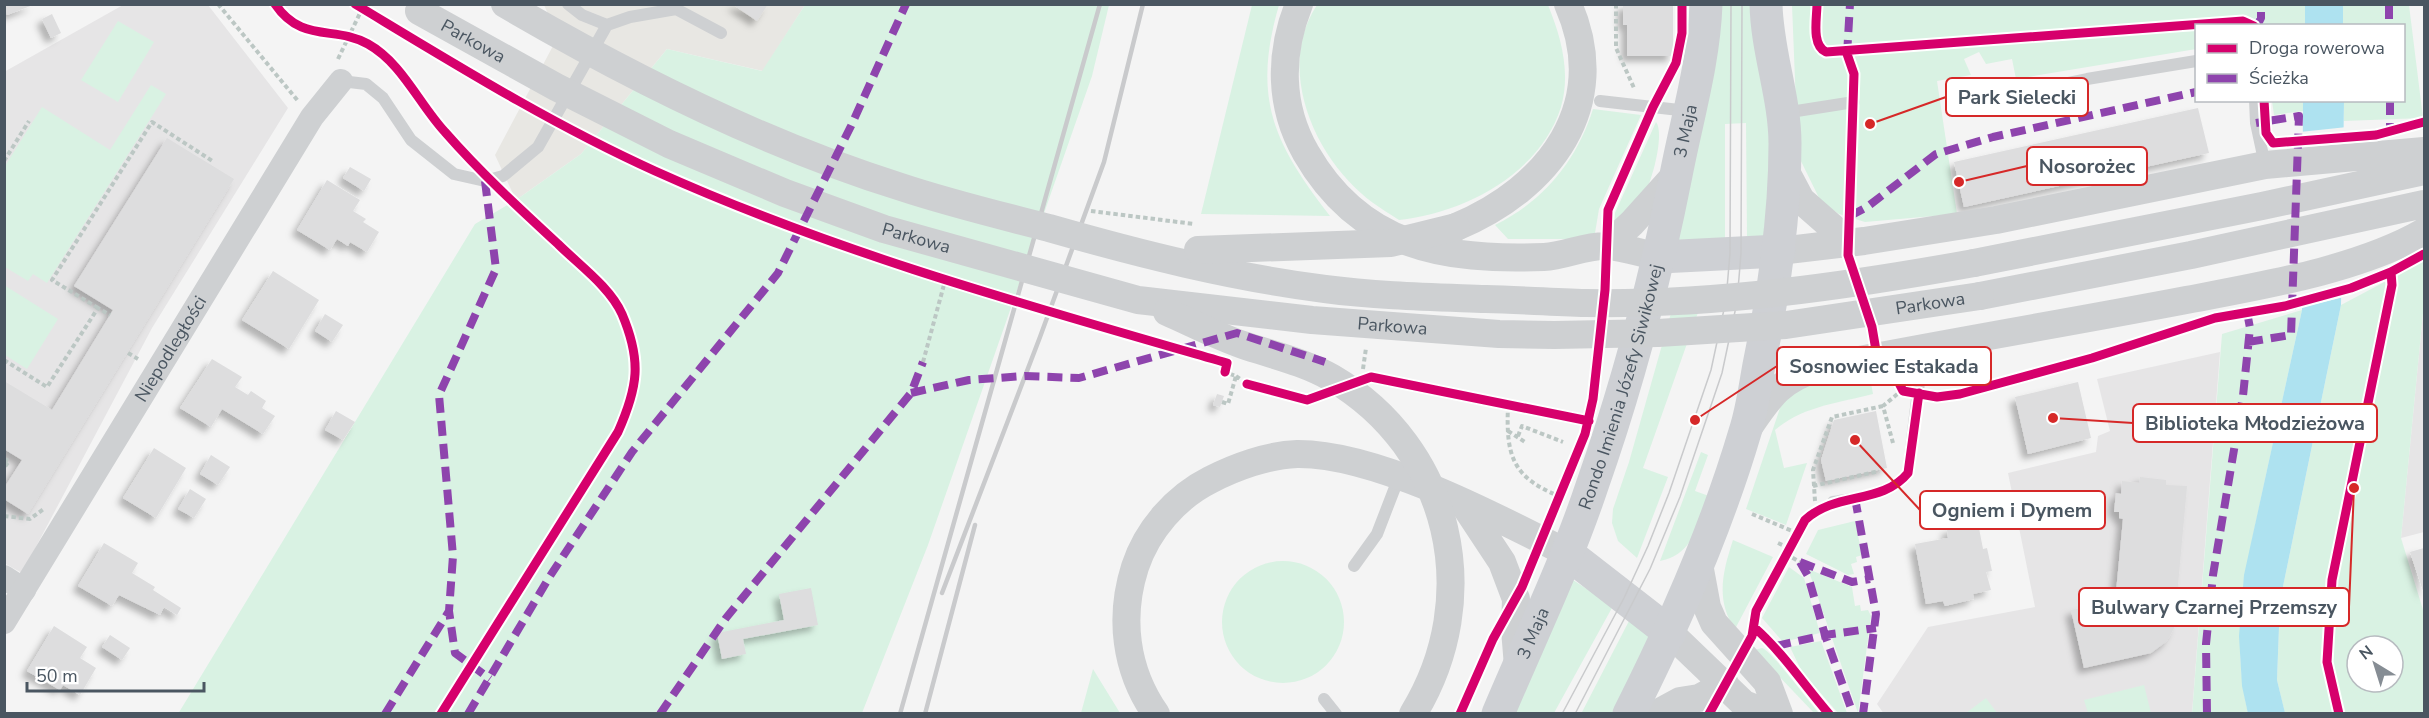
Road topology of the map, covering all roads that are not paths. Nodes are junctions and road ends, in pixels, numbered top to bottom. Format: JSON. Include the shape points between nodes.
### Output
{"nodes":[{"id":1,"x":505,"y":4,"type":"edge"},
{"id":2,"x":568,"y":4,"type":"edge"},
{"id":3,"x":1299,"y":4,"type":"edge"},
{"id":4,"x":1568,"y":4,"type":"edge"},
{"id":5,"x":1706,"y":4,"type":"edge"},
{"id":6,"x":1766,"y":4,"type":"edge"},
{"id":7,"x":414,"y":8,"type":"edge"},
{"id":8,"x":607,"y":25,"type":"junction"},
{"id":9,"x":721,"y":33,"type":"dead end"},
{"id":10,"x":2195,"y":61,"type":"edge"},
{"id":11,"x":341,"y":81,"type":"joint"},
{"id":12,"x":1600,"y":101,"type":"dead end"},
{"id":13,"x":1854,"y":102,"type":"dead end"},
{"id":14,"x":2255,"y":102,"type":"edge"},
{"id":15,"x":1952,"y":107,"type":"dead end"},
{"id":16,"x":1690,"y":111,"type":"junction"},
{"id":17,"x":1783,"y":113,"type":"junction"},
{"id":18,"x":2424,"y":150,"type":"edge"},
{"id":19,"x":2265,"y":165,"type":"junction"},
{"id":20,"x":1785,"y":168,"type":"junction"},
{"id":21,"x":2424,"y":171,"type":"edge"},
{"id":22,"x":1677,"y":173,"type":"junction"},
{"id":23,"x":2424,"y":204,"type":"edge"},
{"id":24,"x":2424,"y":232,"type":"edge"},
{"id":25,"x":1849,"y":242,"type":"junction"},
{"id":26,"x":1607,"y":246,"type":"junction"},
{"id":27,"x":1779,"y":250,"type":"junction"},
{"id":28,"x":1145,"y":255,"type":"junction"},
{"id":29,"x":1660,"y":257,"type":"junction"},
{"id":30,"x":1138,"y":300,"type":"junction"},
{"id":31,"x":1923,"y":350,"type":"junction"},
{"id":32,"x":1746,"y":430,"type":"junction"},
{"id":33,"x":1399,"y":477,"type":"junction"},
{"id":34,"x":1833,"y":502,"type":"dead end"},
{"id":35,"x":1463,"y":503,"type":"junction"},
{"id":36,"x":1568,"y":553,"type":"junction"},
{"id":37,"x":1699,"y":564,"type":"junction"},
{"id":38,"x":1354,"y":567,"type":"dead end"},
{"id":39,"x":14,"y":584,"type":"edge"},
{"id":40,"x":4,"y":622,"type":"edge"},
{"id":41,"x":1670,"y":633,"type":"junction"},
{"id":42,"x":1518,"y":666,"type":"junction"},
{"id":43,"x":1725,"y":684,"type":"junction"},
{"id":44,"x":1324,"y":699,"type":"dead end"},
{"id":45,"x":1155,"y":714,"type":"edge"},
{"id":46,"x":1336,"y":714,"type":"edge"},
{"id":47,"x":1413,"y":714,"type":"edge"},
{"id":48,"x":1498,"y":714,"type":"edge"},
{"id":49,"x":1629,"y":714,"type":"edge"},
{"id":50,"x":1656,"y":714,"type":"edge"},
{"id":51,"x":1769,"y":714,"type":"edge"},
{"id":52,"x":1779,"y":714,"type":"edge"}],
"edges":[{"from":1,"to":28,"type":"street","name":"Parkowa","bridge":true,"via":[[577,46],[705,110],[796,149],[899,187]]},
{"from":2,"to":8,"type":"lane","via":[[582,15]]},
{"from":3,"to":26,"type":"street","via":[[1283,62],[1292,122],[1300,143],[1323,179],[1360,215],[1393,237],[1458,255],[1547,257]]},
{"from":4,"to":28,"type":"street","bridge":true,"via":[[1580,39],[1582,62],[1579,104],[1572,125],[1548,164],[1498,207],[1456,227],[1391,243]]},
{"from":5,"to":16,"type":"main road","name":"3 Maja"},
{"from":6,"to":17,"type":"main road"},
{"from":7,"to":30,"type":"street","name":"Parkowa","bridge":true,"via":[[669,144],[785,193],[884,229]]},
{"from":8,"to":9,"type":"lane","via":[[676,9]]},
{"from":8,"to":11,"type":"lane","via":[[538,147],[503,176],[484,181],[454,174],[411,140],[383,98],[366,84]]},
{"from":10,"to":15,"type":"lane"},
{"from":11,"to":39,"type":"street","name":"Niepodległości","via":[[312,117]]},
{"from":12,"to":16,"type":"lane"},
{"from":13,"to":17,"type":"lane"},
{"from":14,"to":19,"type":"lane"},
{"from":16,"to":22,"type":"main road","name":"3 Maja"},
{"from":17,"to":20,"type":"main road"},
{"from":18,"to":19,"type":"street"},
{"from":19,"to":25,"type":"street","via":[[1996,220]]},
{"from":20,"to":25,"type":"street","via":[[1801,200]]},
{"from":20,"to":27,"type":"main road"},
{"from":21,"to":28,"type":"street","name":"Parkowa","bridge":true,"via":[[1974,263],[1791,291],[1588,303],[1436,297],[1327,289]]},
{"from":22,"to":26,"type":"street"},
{"from":22,"to":29,"type":"main road","name":"3 Maja"},
{"from":23,"to":30,"type":"street","name":"Parkowa","bridge":true,"via":[[1980,296],[1786,325],[1658,333],[1499,334],[1312,320]]},
{"from":24,"to":31,"type":"street","via":[[2392,249],[2345,264],[2225,292]]},
{"from":25,"to":27,"type":"street"},
{"from":26,"to":29,"type":"street"},
{"from":27,"to":29,"type":"main road","name":"Rondo Imienia Józefy Siwikowej"},
{"from":27,"to":32,"type":"main road"},
{"from":29,"to":36,"type":"main road","name":"Rondo Imienia Józefy Siwikowej","via":[[1618,409]]},
{"from":30,"to":47,"type":"street","bridge":true,"via":[[1330,377],[1379,414],[1417,461],[1442,519],[1452,599],[1440,659]]},
{"from":31,"to":32,"type":"street","via":[[1798,374],[1780,385]]},
{"from":31,"to":34,"type":"lane","via":[[1908,473],[1884,491]]},
{"from":32,"to":37,"type":"main road"},
{"from":33,"to":35,"type":"street"},
{"from":33,"to":38,"type":"lane","via":[[1377,534]]},
{"from":33,"to":45,"type":"street","via":[[1334,456],[1294,454],[1220,475],[1198,486],[1169,511],[1137,561],[1127,601],[1131,663]]},
{"from":35,"to":36,"type":"street"},
{"from":35,"to":42,"type":"street","via":[[1502,562],[1516,599]]},
{"from":36,"to":41,"type":"main road"},
{"from":36,"to":42,"type":"main road","name":"3 Maja"},
{"from":37,"to":41,"type":"main road"},
{"from":37,"to":52,"type":"street","via":[[1714,623],[1767,682]]},
{"from":39,"to":40,"type":"street","name":"Niepodległości"},
{"from":41,"to":43,"type":"street"},
{"from":41,"to":49,"type":"main road"},
{"from":42,"to":48,"type":"main road","name":"3 Maja"},
{"from":43,"to":50,"type":"street","via":[[1699,698],[1680,700]]},
{"from":43,"to":51,"type":"street","via":[[1744,704]]},
{"from":44,"to":46,"type":"lane"}]}
